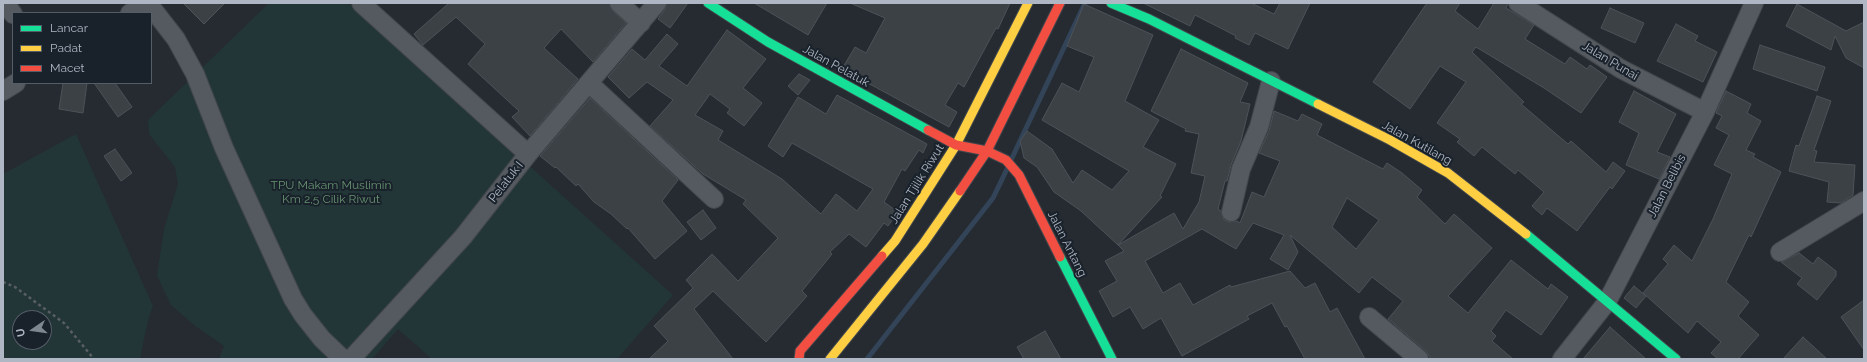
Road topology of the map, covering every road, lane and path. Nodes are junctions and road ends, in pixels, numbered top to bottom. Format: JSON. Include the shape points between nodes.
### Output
{"nodes":[{"id":1,"x":5,"y":3,"type":"edge"},
{"id":2,"x":147,"y":3,"type":"edge"},
{"id":3,"x":361,"y":3,"type":"edge"},
{"id":4,"x":619,"y":3,"type":"edge"},
{"id":5,"x":657,"y":3,"type":"edge"},
{"id":6,"x":708,"y":3,"type":"edge"},
{"id":7,"x":1028,"y":3,"type":"edge"},
{"id":8,"x":1060,"y":3,"type":"edge"},
{"id":9,"x":1111,"y":3,"type":"edge"},
{"id":10,"x":1518,"y":3,"type":"edge"},
{"id":11,"x":1754,"y":3,"type":"edge"},
{"id":12,"x":132,"y":12,"type":"edge"},
{"id":13,"x":12,"y":13,"type":"edge"},
{"id":14,"x":641,"y":23,"type":"junction"},
{"id":15,"x":1271,"y":81,"type":"junction"},
{"id":16,"x":589,"y":83,"type":"junction"},
{"id":17,"x":14,"y":84,"type":"edge"},
{"id":18,"x":3,"y":91,"type":"edge"},
{"id":19,"x":1705,"y":112,"type":"junction"},
{"id":20,"x":956,"y":145,"type":"junction"},
{"id":21,"x":987,"y":151,"type":"junction"},
{"id":22,"x":528,"y":154,"type":"junction"},
{"id":23,"x":714,"y":199,"type":"dead end"},
{"id":24,"x":1864,"y":201,"type":"edge"},
{"id":25,"x":1231,"y":212,"type":"dead end"},
{"id":26,"x":1780,"y":252,"type":"dead end"},
{"id":27,"x":3,"y":282,"type":"edge"},
{"id":28,"x":1607,"y":302,"type":"junction"},
{"id":29,"x":1369,"y":317,"type":"dead end"},
{"id":30,"x":94,"y":359,"type":"edge"},
{"id":31,"x":343,"y":359,"type":"edge"},
{"id":32,"x":351,"y":359,"type":"edge"},
{"id":33,"x":799,"y":359,"type":"edge"},
{"id":34,"x":830,"y":359,"type":"edge"},
{"id":35,"x":1112,"y":359,"type":"edge"},
{"id":36,"x":1419,"y":359,"type":"edge"},
{"id":37,"x":1562,"y":359,"type":"edge"},
{"id":38,"x":1676,"y":359,"type":"edge"}],
"edges":[{"from":1,"to":13,"type":"street"},
{"from":2,"to":12,"type":"street"},
{"from":2,"to":31,"type":"street","via":[[176,39],[195,74],[224,148],[293,299],[322,340]]},
{"from":3,"to":22,"type":"street"},
{"from":4,"to":14,"type":"street"},
{"from":5,"to":14,"type":"street","name":"Pelatuk I"},
{"from":6,"to":20,"type":"main road","name":"Jalan Pelatuk","via":[[768,42]]},
{"from":7,"to":20,"type":"main road","name":"Jalan Tjilik Riwut"},
{"from":8,"to":21,"type":"main road"},
{"from":9,"to":15,"type":"main road","name":"Jalan Kutilang","via":[[1149,19]]},
{"from":10,"to":19,"type":"street","name":"Jalan Punai","via":[[1621,69]]},
{"from":11,"to":19,"type":"street","name":"Jalan Belibis"},
{"from":14,"to":16,"type":"street","name":"Pelatuk I"},
{"from":15,"to":25,"type":"street","via":[[1259,127],[1241,169]]},
{"from":15,"to":28,"type":"main road","name":"Jalan Kutilang","via":[[1390,140],[1448,173],[1505,216]]},
{"from":16,"to":22,"type":"street","name":"Pelatuk I"},
{"from":16,"to":23,"type":"street"},
{"from":17,"to":18,"type":"street"},
{"from":19,"to":28,"type":"street","name":"Jalan Belibis"},
{"from":20,"to":21,"type":"main road","name":"Jalan Pelatuk"},
{"from":20,"to":33,"type":"main road","name":"Jalan Tjilik Riwut","via":[[895,240],[800,351]]},
{"from":21,"to":34,"type":"main road","via":[[923,244]]},
{"from":21,"to":35,"type":"main road","name":"Jalan Antang","via":[[1006,160],[1019,175]]},
{"from":22,"to":32,"type":"street","name":"Pelatuk I","via":[[463,237]]},
{"from":24,"to":26,"type":"street"},
{"from":27,"to":30,"type":"path","via":[[15,287],[64,323]]},
{"from":28,"to":37,"type":"street","name":"Jalan Belibis"},
{"from":28,"to":38,"type":"main road","name":"Jalan Kutilang"},
{"from":29,"to":36,"type":"street"}]}
